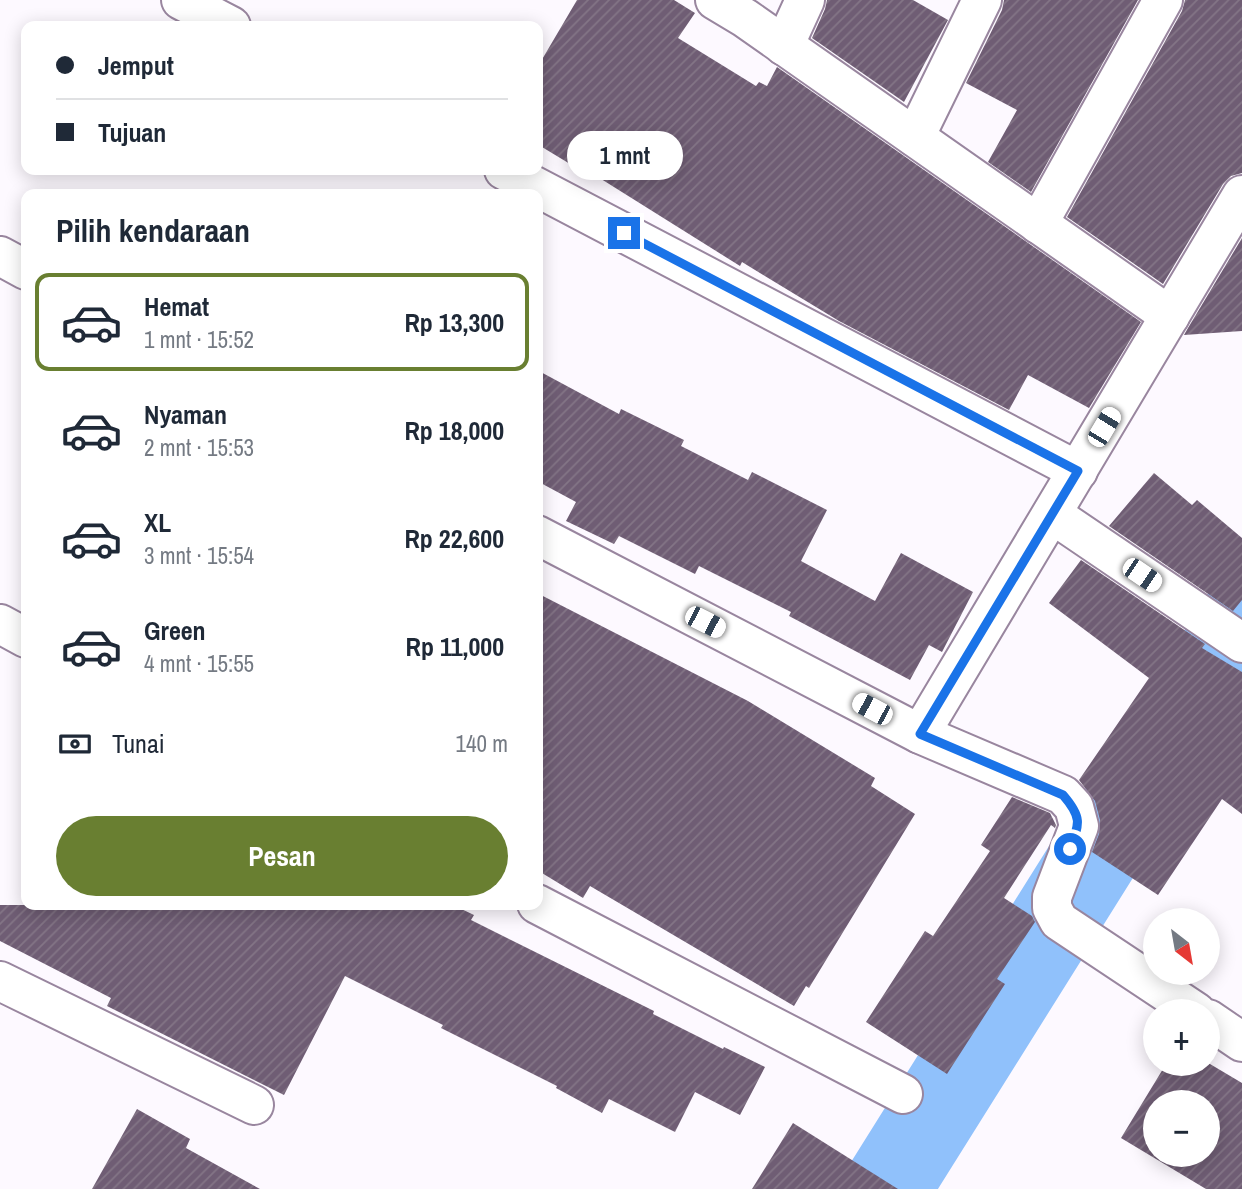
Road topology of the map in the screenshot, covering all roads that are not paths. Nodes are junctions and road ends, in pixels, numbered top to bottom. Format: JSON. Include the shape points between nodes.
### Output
{"nodes":[{"id":1,"x":181,"y":0,"type":"edge"},
{"id":2,"x":715,"y":0,"type":"edge"},
{"id":3,"x":806,"y":0,"type":"edge"},
{"id":4,"x":982,"y":0,"type":"edge"},
{"id":5,"x":1163,"y":0,"type":"edge"},
{"id":6,"x":221,"y":21,"type":"edge"},
{"id":7,"x":784,"y":46,"type":"junction"},
{"id":8,"x":915,"y":137,"type":"junction"},
{"id":9,"x":514,"y":175,"type":"edge"},
{"id":10,"x":540,"y":189,"type":"edge"},
{"id":11,"x":543,"y":190,"type":"edge"},
{"id":12,"x":1242,"y":195,"type":"edge"},
{"id":13,"x":1038,"y":224,"type":"junction"},
{"id":14,"x":0,"y":256,"type":"edge"},
{"id":15,"x":21,"y":267,"type":"edge"},
{"id":16,"x":1170,"y":316,"type":"junction"},
{"id":17,"x":1078,"y":471,"type":"junction"},
{"id":18,"x":1052,"y":514,"type":"junction"},
{"id":19,"x":543,"y":538,"type":"edge"},
{"id":20,"x":0,"y":624,"type":"edge"},
{"id":21,"x":21,"y":635,"type":"edge"},
{"id":22,"x":1242,"y":643,"type":"edge"},
{"id":23,"x":920,"y":734,"type":"junction"},
{"id":24,"x":543,"y":907,"type":"edge"},
{"id":25,"x":0,"y":981,"type":"edge"},
{"id":26,"x":1176,"y":999,"type":"edge"},
{"id":27,"x":1220,"y":1027,"type":"edge"},
{"id":28,"x":1242,"y":1042,"type":"edge"},
{"id":29,"x":903,"y":1094,"type":"dead end"},
{"id":30,"x":254,"y":1105,"type":"dead end"}],
"edges":[{"from":1,"to":6,"type":"street"},
{"from":2,"to":7,"type":"street"},
{"from":3,"to":7,"type":"street"},
{"from":4,"to":8,"type":"street"},
{"from":5,"to":13,"type":"street"},
{"from":7,"to":8,"type":"street"},
{"from":8,"to":13,"type":"street"},
{"from":9,"to":10,"type":"street"},
{"from":11,"to":17,"type":"street"},
{"from":12,"to":16,"type":"street"},
{"from":13,"to":16,"type":"street"},
{"from":14,"to":15,"type":"street"},
{"from":16,"to":17,"type":"street"},
{"from":17,"to":18,"type":"street"},
{"from":18,"to":22,"type":"street"},
{"from":18,"to":23,"type":"street"},
{"from":19,"to":23,"type":"street"},
{"from":20,"to":21,"type":"street"},
{"from":23,"to":26,"type":"street","via":[[1063,795],[1074,807],[1079,826],[1052,897],[1059,921]]},
{"from":24,"to":29,"type":"street"},
{"from":25,"to":30,"type":"street"},
{"from":27,"to":28,"type":"street"}]}
